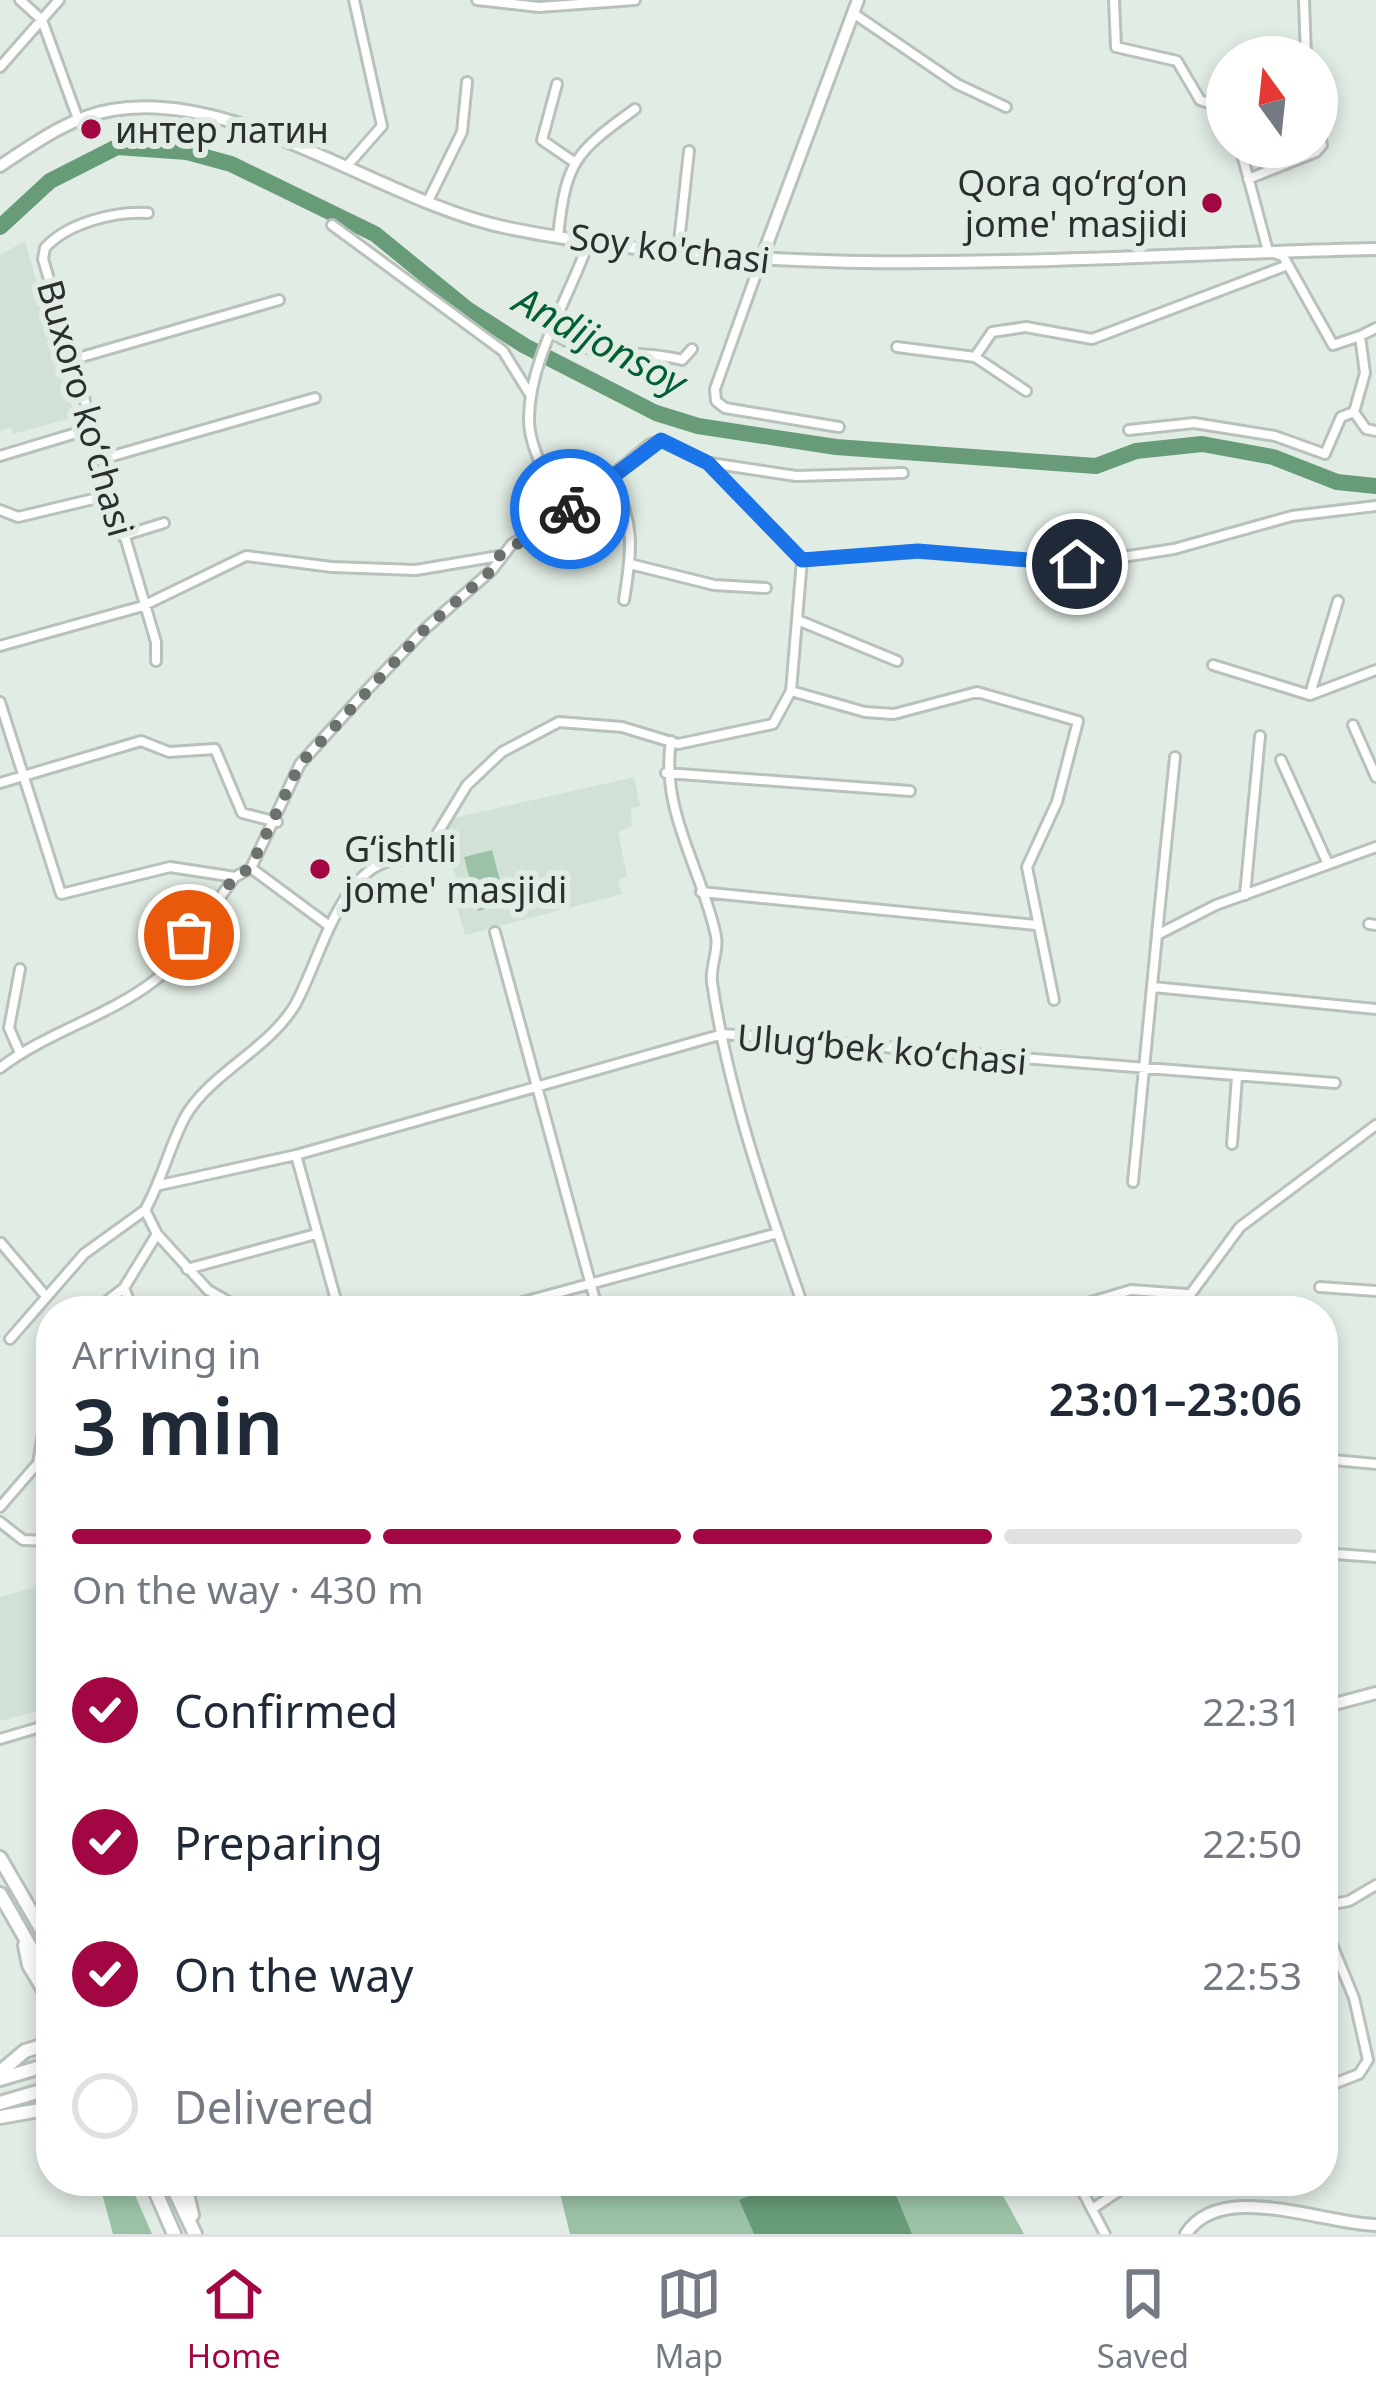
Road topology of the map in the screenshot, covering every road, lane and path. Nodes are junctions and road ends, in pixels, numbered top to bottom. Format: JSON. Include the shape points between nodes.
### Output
{"nodes":[{"id":1,"x":20,"y":0,"type":"edge"},
{"id":2,"x":59,"y":0,"type":"edge"},
{"id":3,"x":354,"y":0,"type":"edge"},
{"id":4,"x":477,"y":0,"type":"edge"},
{"id":5,"x":635,"y":0,"type":"edge"},
{"id":6,"x":1114,"y":0,"type":"edge"},
{"id":7,"x":1304,"y":0,"type":"edge"},
{"id":8,"x":855,"y":6,"type":"edge"},
{"id":9,"x":42,"y":20,"type":"junction"},
{"id":10,"x":1305,"y":36,"type":"edge"},
{"id":11,"x":0,"y":67,"type":"edge"},
{"id":12,"x":467,"y":82,"type":"dead end"},
{"id":13,"x":557,"y":84,"type":"dead end"},
{"id":14,"x":1206,"y":102,"type":"edge"},
{"id":15,"x":1006,"y":107,"type":"dead end"},
{"id":16,"x":635,"y":109,"type":"dead end"},
{"id":17,"x":78,"y":119,"type":"junction"},
{"id":18,"x":689,"y":151,"type":"dead end"},
{"id":19,"x":574,"y":161,"type":"junction"},
{"id":20,"x":0,"y":166,"type":"edge"},
{"id":21,"x":1245,"y":168,"type":"edge"},
{"id":22,"x":1276,"y":168,"type":"edge"},
{"id":23,"x":345,"y":169,"type":"junction"},
{"id":24,"x":1248,"y":179,"type":"junction"},
{"id":25,"x":426,"y":204,"type":"junction"},
{"id":26,"x":148,"y":213,"type":"dead end"},
{"id":27,"x":332,"y":225,"type":"dead end"},
{"id":28,"x":558,"y":236,"type":"junction"},
{"id":29,"x":589,"y":241,"type":"junction"},
{"id":30,"x":1376,"y":249,"type":"edge"},
{"id":31,"x":677,"y":251,"type":"junction"},
{"id":32,"x":1268,"y":251,"type":"junction"},
{"id":33,"x":760,"y":263,"type":"junction"},
{"id":34,"x":1288,"y":265,"type":"junction"},
{"id":35,"x":280,"y":300,"type":"dead end"},
{"id":36,"x":1376,"y":328,"type":"edge"},
{"id":37,"x":552,"y":336,"type":"junction"},
{"id":38,"x":1360,"y":336,"type":"junction"},
{"id":39,"x":897,"y":347,"type":"dead end"},
{"id":40,"x":692,"y":349,"type":"dead end"},
{"id":41,"x":975,"y":357,"type":"junction"},
{"id":42,"x":71,"y":360,"type":"junction"},
{"id":43,"x":1026,"y":392,"type":"dead end"},
{"id":44,"x":532,"y":397,"type":"junction"},
{"id":45,"x":315,"y":398,"type":"dead end"},
{"id":46,"x":1354,"y":412,"type":"junction"},
{"id":47,"x":839,"y":427,"type":"dead end"},
{"id":48,"x":93,"y":428,"type":"junction"},
{"id":49,"x":1129,"y":430,"type":"dead end"},
{"id":50,"x":1376,"y":431,"type":"edge"},
{"id":51,"x":0,"y":456,"type":"edge"},
{"id":52,"x":102,"y":459,"type":"junction"},
{"id":53,"x":708,"y":463,"type":"junction"},
{"id":54,"x":903,"y":473,"type":"dead end"},
{"id":55,"x":610,"y":477,"type":"junction"},
{"id":56,"x":110,"y":495,"type":"junction"},
{"id":57,"x":1376,"y":506,"type":"edge"},
{"id":58,"x":0,"y":510,"type":"edge"},
{"id":59,"x":565,"y":513,"type":"junction"},
{"id":60,"x":164,"y":524,"type":"dead end"},
{"id":61,"x":122,"y":536,"type":"junction"},
{"id":62,"x":499,"y":556,"type":"junction"},
{"id":63,"x":802,"y":560,"type":"junction"},
{"id":64,"x":630,"y":564,"type":"junction"},
{"id":65,"x":766,"y":588,"type":"dead end"},
{"id":66,"x":624,"y":600,"type":"dead end"},
{"id":67,"x":1338,"y":601,"type":"dead end"},
{"id":68,"x":143,"y":606,"type":"junction"},
{"id":69,"x":800,"y":621,"type":"junction"},
{"id":70,"x":0,"y":646,"type":"edge"},
{"id":71,"x":156,"y":661,"type":"dead end"},
{"id":72,"x":897,"y":661,"type":"dead end"},
{"id":73,"x":1213,"y":665,"type":"dead end"},
{"id":74,"x":1376,"y":670,"type":"edge"},
{"id":75,"x":790,"y":691,"type":"junction"},
{"id":76,"x":1310,"y":695,"type":"junction"},
{"id":77,"x":0,"y":702,"type":"edge"},
{"id":78,"x":1353,"y":725,"type":"dead end"},
{"id":79,"x":1260,"y":736,"type":"dead end"},
{"id":80,"x":671,"y":741,"type":"junction"},
{"id":81,"x":1175,"y":757,"type":"dead end"},
{"id":82,"x":1280,"y":760,"type":"dead end"},
{"id":83,"x":666,"y":773,"type":"junction"},
{"id":84,"x":23,"y":776,"type":"junction"},
{"id":85,"x":1376,"y":776,"type":"edge"},
{"id":86,"x":0,"y":783,"type":"edge"},
{"id":87,"x":910,"y":791,"type":"dead end"},
{"id":88,"x":277,"y":822,"type":"junction"},
{"id":89,"x":1376,"y":847,"type":"edge"},
{"id":90,"x":1328,"y":864,"type":"junction"},
{"id":91,"x":250,"y":868,"type":"junction"},
{"id":92,"x":235,"y":877,"type":"junction"},
{"id":93,"x":701,"y":892,"type":"junction"},
{"id":94,"x":729,"y":893,"type":"junction"},
{"id":95,"x":1245,"y":895,"type":"junction"},
{"id":96,"x":707,"y":911,"type":"junction"},
{"id":97,"x":328,"y":925,"type":"junction"},
{"id":98,"x":1036,"y":925,"type":"junction"},
{"id":99,"x":495,"y":932,"type":"dead end"},
{"id":100,"x":1157,"y":934,"type":"junction"},
{"id":101,"x":20,"y":970,"type":"dead end"},
{"id":102,"x":1153,"y":987,"type":"junction"},
{"id":103,"x":1054,"y":1000,"type":"dead end"},
{"id":104,"x":1376,"y":1010,"type":"edge"},
{"id":105,"x":723,"y":1034,"type":"junction"},
{"id":106,"x":20,"y":1053,"type":"junction"},
{"id":107,"x":0,"y":1068,"type":"edge"},
{"id":108,"x":1143,"y":1070,"type":"junction"},
{"id":109,"x":1237,"y":1077,"type":"junction"},
{"id":110,"x":1335,"y":1084,"type":"dead end"},
{"id":111,"x":538,"y":1087,"type":"junction"},
{"id":112,"x":1376,"y":1125,"type":"edge"},
{"id":113,"x":1232,"y":1144,"type":"dead end"},
{"id":114,"x":296,"y":1155,"type":"junction"},
{"id":115,"x":1133,"y":1182,"type":"dead end"},
{"id":116,"x":160,"y":1185,"type":"junction"},
{"id":117,"x":145,"y":1210,"type":"junction"},
{"id":118,"x":778,"y":1233,"type":"junction"},
{"id":119,"x":157,"y":1234,"type":"junction"},
{"id":120,"x":316,"y":1234,"type":"junction"},
{"id":121,"x":1,"y":1243,"type":"edge"},
{"id":122,"x":187,"y":1268,"type":"junction"},
{"id":123,"x":590,"y":1283,"type":"junction"},
{"id":124,"x":1320,"y":1287,"type":"dead end"},
{"id":125,"x":124,"y":1288,"type":"junction"},
{"id":126,"x":1376,"y":1291,"type":"edge"},
{"id":127,"x":1186,"y":1294,"type":"joint"},
{"id":128,"x":45,"y":1295,"type":"joint"},
{"id":129,"x":114,"y":1296,"type":"edge"},
{"id":130,"x":127,"y":1296,"type":"edge"},
{"id":131,"x":215,"y":1296,"type":"edge"},
{"id":132,"x":335,"y":1296,"type":"edge"},
{"id":133,"x":544,"y":1296,"type":"edge"},
{"id":134,"x":594,"y":1296,"type":"edge"},
{"id":135,"x":801,"y":1296,"type":"edge"},
{"id":136,"x":1111,"y":1296,"type":"edge"},
{"id":137,"x":36,"y":1306,"type":"edge"},
{"id":138,"x":10,"y":1339,"type":"dead end"},
{"id":139,"x":1338,"y":1460,"type":"edge"},
{"id":140,"x":1376,"y":1463,"type":"edge"},
{"id":141,"x":36,"y":1465,"type":"edge"},
{"id":142,"x":0,"y":1507,"type":"edge"},
{"id":143,"x":0,"y":1522,"type":"edge"},
{"id":144,"x":36,"y":1540,"type":"edge"},
{"id":145,"x":1338,"y":1553,"type":"edge"},
{"id":146,"x":1376,"y":1557,"type":"edge"},
{"id":147,"x":1376,"y":1693,"type":"edge"},
{"id":148,"x":1338,"y":1703,"type":"edge"},
{"id":149,"x":36,"y":1728,"type":"edge"},
{"id":150,"x":0,"y":1739,"type":"edge"},
{"id":151,"x":0,"y":1858,"type":"edge"},
{"id":152,"x":1376,"y":1886,"type":"edge"},
{"id":153,"x":0,"y":1894,"type":"edge"},
{"id":154,"x":1338,"y":1903,"type":"edge"},
{"id":155,"x":36,"y":1920,"type":"edge"},
{"id":156,"x":22,"y":1932,"type":"junction"},
{"id":157,"x":36,"y":1957,"type":"edge"},
{"id":158,"x":1338,"y":1959,"type":"edge"},
{"id":159,"x":36,"y":1977,"type":"edge"},
{"id":160,"x":36,"y":2048,"type":"edge"},
{"id":161,"x":36,"y":2067,"type":"edge"},
{"id":162,"x":0,"y":2075,"type":"edge"},
{"id":163,"x":1338,"y":2082,"type":"edge"},
{"id":164,"x":36,"y":2093,"type":"edge"},
{"id":165,"x":0,"y":2103,"type":"edge"},
{"id":166,"x":36,"y":2111,"type":"edge"},
{"id":167,"x":0,"y":2117,"type":"edge"},
{"id":168,"x":158,"y":2196,"type":"edge"},
{"id":169,"x":177,"y":2196,"type":"edge"},
{"id":170,"x":187,"y":2196,"type":"edge"},
{"id":171,"x":1085,"y":2196,"type":"edge"},
{"id":172,"x":1112,"y":2196,"type":"edge"},
{"id":173,"x":1092,"y":2209,"type":"junction"},
{"id":174,"x":1376,"y":2224,"type":"edge"},
{"id":175,"x":174,"y":2234,"type":"edge"},
{"id":176,"x":196,"y":2234,"type":"edge"},
{"id":177,"x":1105,"y":2234,"type":"edge"},
{"id":178,"x":1186,"y":2234,"type":"edge"}],
"edges":[{"from":1,"to":9,"type":"street"},
{"from":2,"to":9,"type":"street"},
{"from":3,"to":23,"type":"street","via":[[382,126]]},
{"from":4,"to":5,"type":"street","via":[[539,7]]},
{"from":6,"to":14,"type":"street","via":[[1116,47],[1177,62]]},
{"from":7,"to":10,"type":"street"},
{"from":8,"to":15,"type":"street","via":[[957,84]]},
{"from":8,"to":33,"type":"main road"},
{"from":9,"to":11,"type":"street"},
{"from":9,"to":17,"type":"street"},
{"from":12,"to":25,"type":"street","via":[[454,157]]},
{"from":13,"to":19,"type":"street","via":[[542,140]]},
{"from":16,"to":19,"type":"street"},
{"from":17,"to":20,"type":"main road","name":"Soy ko'chasi"},
{"from":17,"to":23,"type":"main road","name":"Soy ko'chasi","via":[[133,108],[191,114]]},
{"from":18,"to":31,"type":"street"},
{"from":19,"to":28,"type":"street"},
{"from":21,"to":24,"type":"street"},
{"from":22,"to":24,"type":"street"},
{"from":23,"to":25,"type":"main road","name":"Soy ko'chasi"},
{"from":24,"to":32,"type":"street"},
{"from":25,"to":28,"type":"main road","name":"Soy ko'chasi"},
{"from":26,"to":42,"type":"street","name":"Buxoro koʻchasi","via":[[82,225],[45,248]]},
{"from":27,"to":44,"type":"street","via":[[503,352]]},
{"from":28,"to":29,"type":"main road","name":"Soy ko'chasi"},
{"from":29,"to":31,"type":"main road","name":"Soy ko'chasi"},
{"from":29,"to":37,"type":"street"},
{"from":30,"to":32,"type":"main road","name":"Soy ko'chasi"},
{"from":31,"to":33,"type":"main road","name":"Soy ko'chasi"},
{"from":32,"to":33,"type":"main road","name":"Soy ko'chasi"},
{"from":32,"to":34,"type":"street"},
{"from":33,"to":47,"type":"street","via":[[716,401]]},
{"from":34,"to":38,"type":"street","via":[[1329,342]]},
{"from":34,"to":41,"type":"street","via":[[1092,339],[1026,327],[992,332]]},
{"from":35,"to":42,"type":"street"},
{"from":36,"to":38,"type":"street"},
{"from":37,"to":40,"type":"street","via":[[586,352],[682,360]]},
{"from":37,"to":44,"type":"street"},
{"from":38,"to":46,"type":"street","via":[[1365,373]]},
{"from":39,"to":41,"type":"street"},
{"from":41,"to":43,"type":"street"},
{"from":42,"to":48,"type":"street","name":"Buxoro koʻchasi"},
{"from":44,"to":59,"type":"street","via":[[535,450]]},
{"from":45,"to":52,"type":"street"},
{"from":46,"to":49,"type":"street","via":[[1341,417],[1325,454],[1275,436],[1194,423]]},
{"from":46,"to":50,"type":"street"},
{"from":48,"to":51,"type":"street"},
{"from":48,"to":52,"type":"street","name":"Buxoro koʻchasi"},
{"from":52,"to":56,"type":"street","name":"Buxoro koʻchasi"},
{"from":53,"to":54,"type":"street","via":[[796,476]]},
{"from":53,"to":55,"type":"street","via":[[661,440]]},
{"from":53,"to":63,"type":"street"},
{"from":55,"to":59,"type":"street"},
{"from":55,"to":64,"type":"street","via":[[629,514]]},
{"from":56,"to":58,"type":"street","via":[[18,517]]},
{"from":56,"to":61,"type":"street","name":"Buxoro koʻchasi"},
{"from":57,"to":63,"type":"street","via":[[1292,516],[1174,549],[1077,564],[918,551]]},
{"from":59,"to":62,"type":"street"},
{"from":60,"to":61,"type":"street"},
{"from":61,"to":68,"type":"street","name":"Buxoro koʻchasi"},
{"from":62,"to":68,"type":"street","via":[[416,570],[246,556]]},
{"from":62,"to":88,"type":"street","via":[[300,764]]},
{"from":63,"to":69,"type":"street"},
{"from":64,"to":65,"type":"street","via":[[714,585]]},
{"from":64,"to":66,"type":"street"},
{"from":67,"to":76,"type":"street"},
{"from":68,"to":70,"type":"street"},
{"from":68,"to":71,"type":"street","name":"Buxoro koʻchasi"},
{"from":69,"to":72,"type":"street"},
{"from":69,"to":75,"type":"street"},
{"from":73,"to":76,"type":"street"},
{"from":74,"to":76,"type":"street"},
{"from":75,"to":80,"type":"street","via":[[767,727]]},
{"from":75,"to":98,"type":"street","via":[[894,714],[977,692],[1078,721],[1057,802],[1028,867]]},
{"from":77,"to":84,"type":"street"},
{"from":78,"to":85,"type":"street"},
{"from":79,"to":95,"type":"street"},
{"from":80,"to":83,"type":"street"},
{"from":80,"to":97,"type":"street","via":[[559,722],[502,752],[467,785],[434,839],[403,860],[371,866]]},
{"from":81,"to":100,"type":"street"},
{"from":82,"to":90,"type":"street"},
{"from":83,"to":87,"type":"street"},
{"from":83,"to":93,"type":"street"},
{"from":84,"to":86,"type":"street"},
{"from":84,"to":88,"type":"street","via":[[141,741],[169,752],[215,749],[242,813]]},
{"from":84,"to":92,"type":"street","via":[[61,894],[170,867]]},
{"from":88,"to":91,"type":"street"},
{"from":89,"to":90,"type":"street"},
{"from":90,"to":95,"type":"street"},
{"from":91,"to":92,"type":"street"},
{"from":91,"to":97,"type":"street"},
{"from":92,"to":106,"type":"street","via":[[157,979]]},
{"from":93,"to":94,"type":"street"},
{"from":93,"to":96,"type":"street"},
{"from":94,"to":96,"type":"street"},
{"from":94,"to":98,"type":"street"},
{"from":95,"to":100,"type":"street"},
{"from":96,"to":105,"type":"street","via":[[717,939],[712,980]]},
{"from":97,"to":116,"type":"street","via":[[294,1006],[187,1112]]},
{"from":98,"to":103,"type":"street"},
{"from":99,"to":111,"type":"street"},
{"from":100,"to":102,"type":"street"},
{"from":101,"to":106,"type":"street","via":[[9,1028]]},
{"from":102,"to":104,"type":"street"},
{"from":102,"to":108,"type":"street"},
{"from":105,"to":108,"type":"street","name":"Ulugʻbek koʻchasi"},
{"from":105,"to":111,"type":"street","name":"Ulugʻbek koʻchasi"},
{"from":105,"to":118,"type":"street"},
{"from":106,"to":107,"type":"street"},
{"from":108,"to":109,"type":"street","name":"Ulugʻbek koʻchasi"},
{"from":108,"to":115,"type":"street"},
{"from":109,"to":110,"type":"street","name":"Ulugʻbek koʻchasi"},
{"from":109,"to":113,"type":"street"},
{"from":111,"to":114,"type":"street","name":"Ulugʻbek koʻchasi"},
{"from":111,"to":123,"type":"street"},
{"from":112,"to":127,"type":"street","via":[[1240,1227]]},
{"from":114,"to":116,"type":"street","name":"Ulugʻbek koʻchasi"},
{"from":114,"to":120,"type":"street"},
{"from":116,"to":117,"type":"street"},
{"from":117,"to":119,"type":"street"},
{"from":117,"to":128,"type":"street"},
{"from":118,"to":123,"type":"street"},
{"from":118,"to":135,"type":"street"},
{"from":119,"to":122,"type":"street"},
{"from":119,"to":125,"type":"street"},
{"from":120,"to":122,"type":"street"},
{"from":120,"to":132,"type":"street"},
{"from":121,"to":128,"type":"street"},
{"from":122,"to":131,"type":"street"},
{"from":123,"to":133,"type":"street"},
{"from":123,"to":134,"type":"street"},
{"from":124,"to":126,"type":"street"},
{"from":125,"to":129,"type":"street"},
{"from":125,"to":130,"type":"street"},
{"from":127,"to":136,"type":"street"},
{"from":137,"to":138,"type":"street"},
{"from":139,"to":140,"type":"street"},
{"from":141,"to":142,"type":"street"},
{"from":143,"to":144,"type":"street"},
{"from":145,"to":146,"type":"street"},
{"from":147,"to":148,"type":"main road"},
{"from":149,"to":150,"type":"street"},
{"from":151,"to":155,"type":"main road"},
{"from":152,"to":154,"type":"street"},
{"from":153,"to":156,"type":"main road"},
{"from":156,"to":157,"type":"main road"},
{"from":156,"to":159,"type":"main road"},
{"from":158,"to":163,"type":"street","via":[[1368,2060]]},
{"from":160,"to":162,"type":"main road"},
{"from":161,"to":162,"type":"main road"},
{"from":164,"to":165,"type":"main road"},
{"from":166,"to":167,"type":"main road"},
{"from":168,"to":175,"type":"main road"},
{"from":169,"to":176,"type":"main road"},
{"from":170,"to":176,"type":"main road"},
{"from":171,"to":173,"type":"street"},
{"from":172,"to":173,"type":"street"},
{"from":173,"to":177,"type":"street"},
{"from":174,"to":178,"type":"main road","via":[[1217,2207]]}]}
